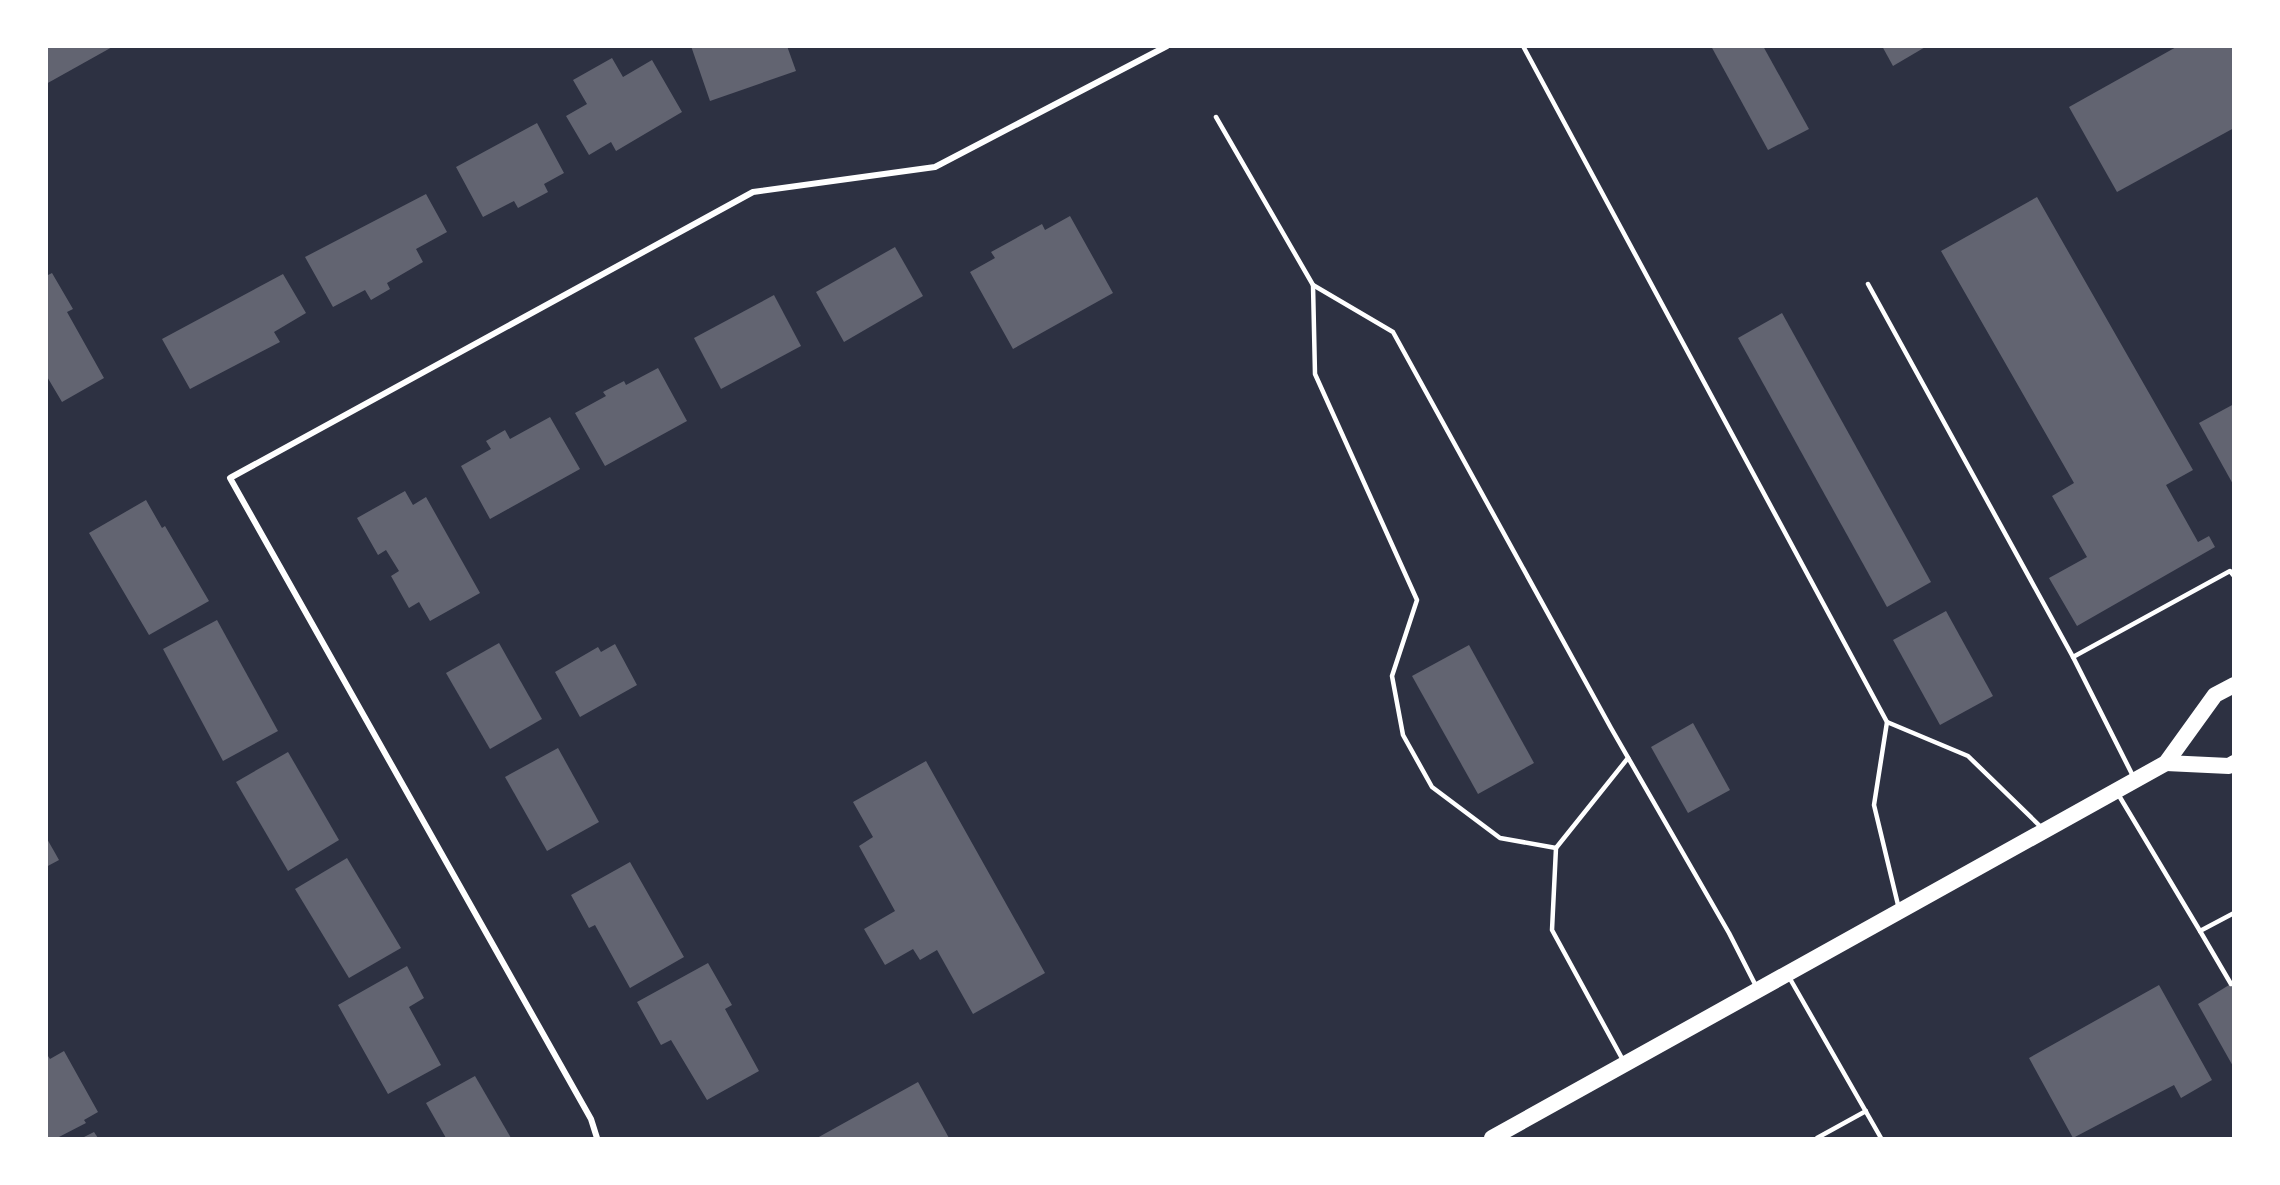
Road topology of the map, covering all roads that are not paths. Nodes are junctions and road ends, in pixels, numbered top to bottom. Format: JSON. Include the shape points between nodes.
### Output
{"nodes":[{"id":1,"x":1167,"y":46,"type":"edge"},
{"id":2,"x":1522,"y":46,"type":"edge"},
{"id":3,"x":1216,"y":117,"type":"dead end"},
{"id":4,"x":1868,"y":284,"type":"dead end"},
{"id":5,"x":1313,"y":285,"type":"junction"},
{"id":6,"x":2234,"y":576,"type":"edge"},
{"id":7,"x":2073,"y":657,"type":"junction"},
{"id":8,"x":2234,"y":685,"type":"edge"},
{"id":9,"x":1887,"y":722,"type":"junction"},
{"id":10,"x":1628,"y":758,"type":"junction"},
{"id":11,"x":2166,"y":763,"type":"junction"},
{"id":12,"x":2234,"y":763,"type":"edge"},
{"id":13,"x":2136,"y":781,"type":"junction"},
{"id":14,"x":2116,"y":790,"type":"junction"},
{"id":15,"x":2044,"y":830,"type":"junction"},
{"id":16,"x":1556,"y":848,"type":"junction"},
{"id":17,"x":1900,"y":911,"type":"junction"},
{"id":18,"x":2234,"y":913,"type":"edge"},
{"id":19,"x":2200,"y":931,"type":"junction"},
{"id":20,"x":1787,"y":973,"type":"junction"},
{"id":21,"x":2231,"y":984,"type":"dead end"},
{"id":22,"x":1758,"y":990,"type":"junction"},
{"id":23,"x":1625,"y":1064,"type":"junction"},
{"id":24,"x":1866,"y":1111,"type":"junction"},
{"id":25,"x":597,"y":1138,"type":"edge"},
{"id":26,"x":1492,"y":1138,"type":"edge"},
{"id":27,"x":1817,"y":1138,"type":"edge"},
{"id":28,"x":1881,"y":1138,"type":"edge"}],
"edges":[{"from":1,"to":25,"type":"street","via":[[935,167],[753,192],[230,478],[591,1119]]},
{"from":2,"to":9,"type":"lane"},
{"from":3,"to":5,"type":"lane"},
{"from":4,"to":7,"type":"lane"},
{"from":5,"to":10,"type":"lane","via":[[1393,332]]},
{"from":5,"to":16,"type":"lane","via":[[1315,374],[1417,600],[1392,676],[1403,735],[1432,787],[1500,838]]},
{"from":6,"to":7,"type":"lane","via":[[2230,571]]},
{"from":7,"to":13,"type":"lane"},
{"from":8,"to":11,"type":"highway","via":[[2215,695]]},
{"from":9,"to":15,"type":"lane","via":[[1968,756]]},
{"from":9,"to":17,"type":"lane","via":[[1874,805]]},
{"from":10,"to":16,"type":"lane"},
{"from":10,"to":22,"type":"lane"},
{"from":11,"to":12,"type":"highway"},
{"from":11,"to":13,"type":"highway"},
{"from":13,"to":14,"type":"highway"},
{"from":14,"to":15,"type":"highway"},
{"from":14,"to":19,"type":"lane"},
{"from":15,"to":17,"type":"highway"},
{"from":16,"to":23,"type":"lane","via":[[1552,930]]},
{"from":17,"to":20,"type":"highway"},
{"from":18,"to":19,"type":"lane"},
{"from":19,"to":21,"type":"lane"},
{"from":20,"to":22,"type":"highway"},
{"from":20,"to":24,"type":"lane"},
{"from":22,"to":23,"type":"highway"},
{"from":23,"to":26,"type":"highway"},
{"from":24,"to":27,"type":"lane"},
{"from":24,"to":28,"type":"lane"}]}
